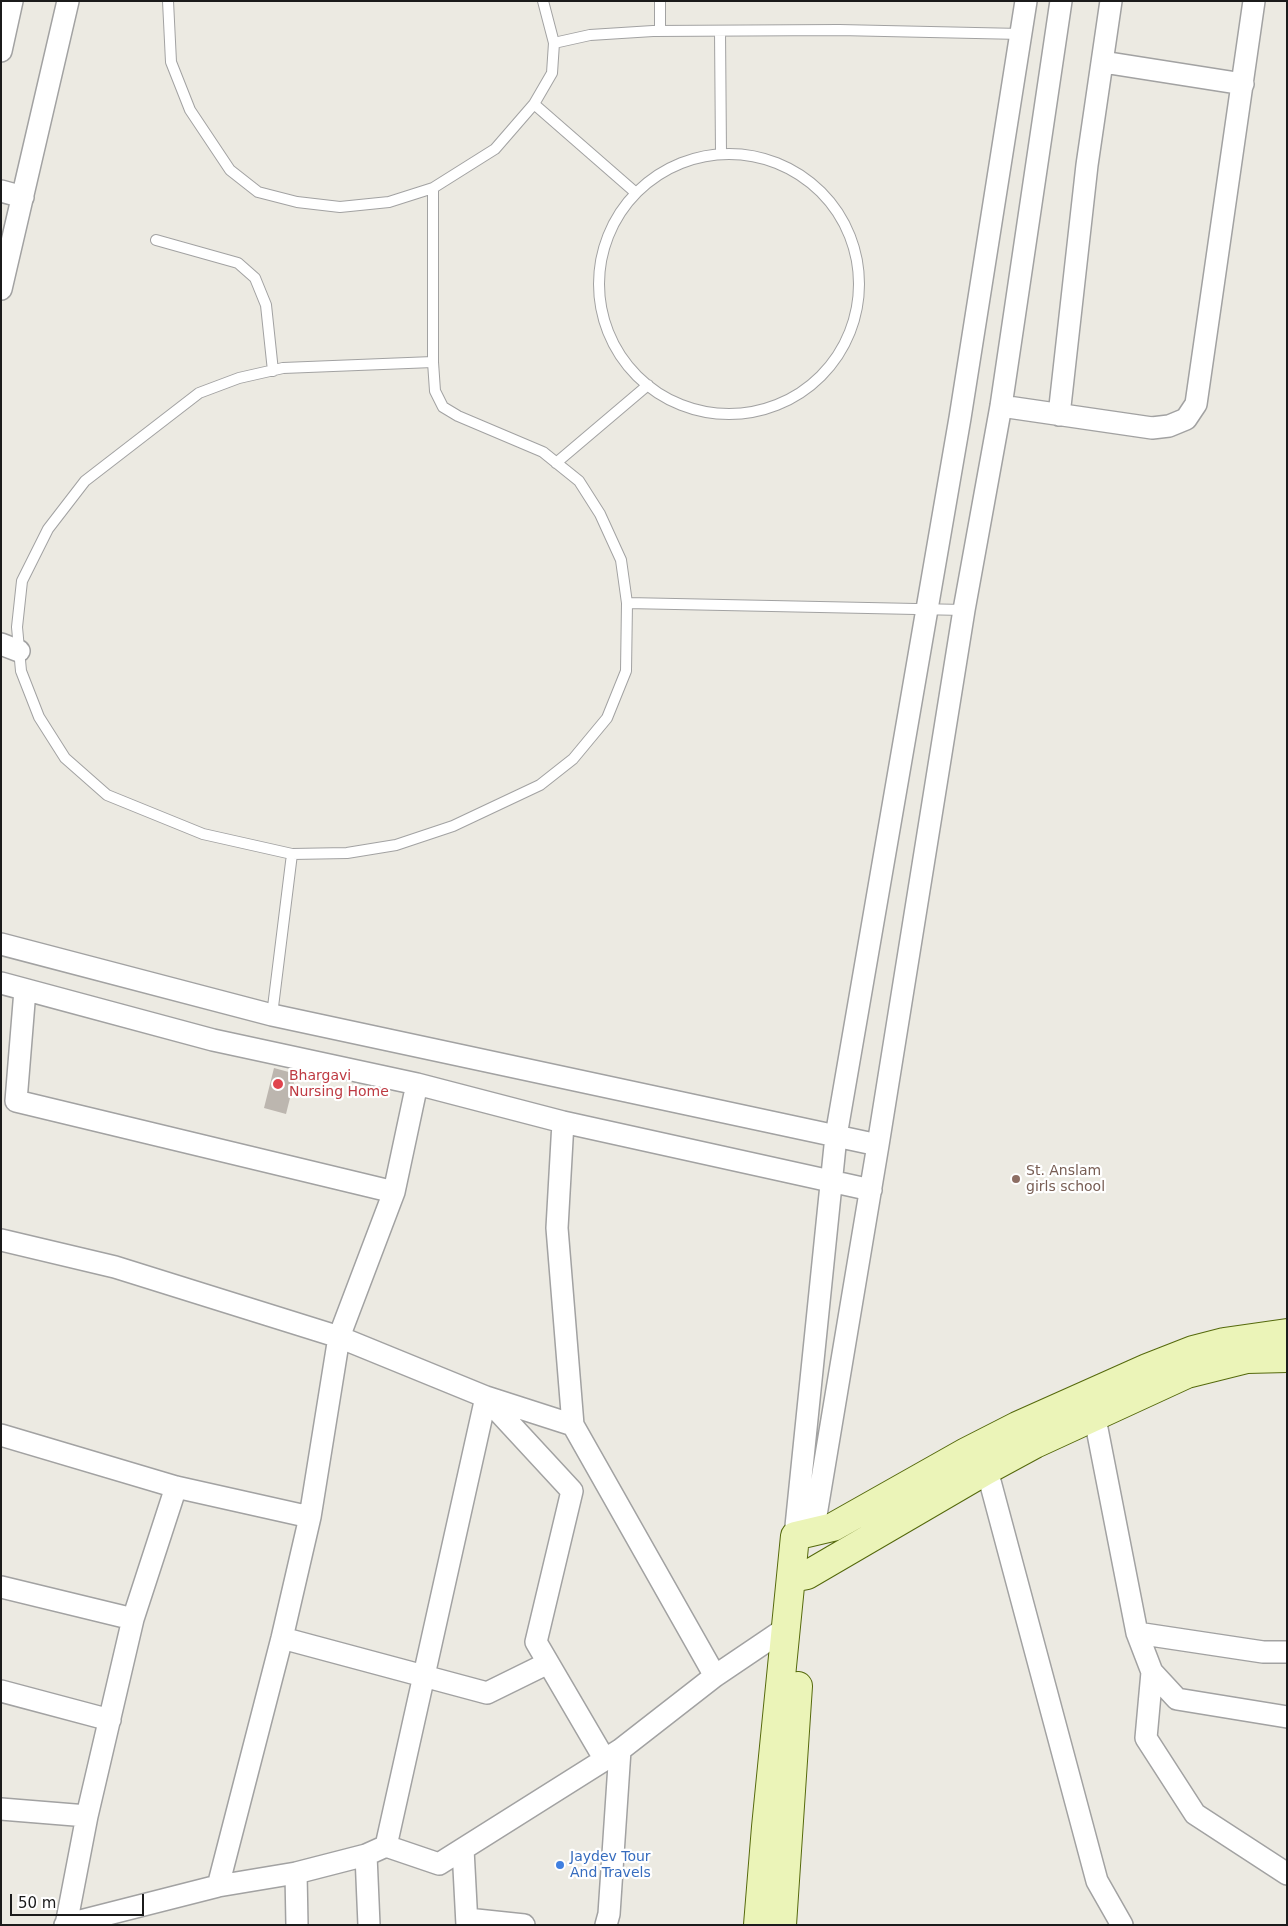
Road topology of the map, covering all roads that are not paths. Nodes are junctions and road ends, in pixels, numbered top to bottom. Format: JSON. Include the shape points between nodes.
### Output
{"nodes":[{"id":1,"x":12,"y":1,"type":"edge"},
{"id":2,"x":68,"y":1,"type":"edge"},
{"id":3,"x":168,"y":1,"type":"edge"},
{"id":4,"x":543,"y":1,"type":"edge"},
{"id":5,"x":660,"y":1,"type":"edge"},
{"id":6,"x":1026,"y":1,"type":"edge"},
{"id":7,"x":1061,"y":1,"type":"edge"},
{"id":8,"x":1111,"y":1,"type":"edge"},
{"id":9,"x":1254,"y":1,"type":"edge"},
{"id":10,"x":660,"y":31,"type":"junction"},
{"id":11,"x":720,"y":31,"type":"junction"},
{"id":12,"x":1021,"y":34,"type":"junction"},
{"id":13,"x":554,"y":43,"type":"junction"},
{"id":14,"x":1,"y":51,"type":"edge"},
{"id":15,"x":1103,"y":62,"type":"junction"},
{"id":16,"x":1243,"y":84,"type":"junction"},
{"id":17,"x":534,"y":104,"type":"junction"},
{"id":18,"x":721,"y":154,"type":"junction"},
{"id":19,"x":433,"y":188,"type":"junction"},
{"id":20,"x":1,"y":191,"type":"edge"},
{"id":21,"x":636,"y":194,"type":"junction"},
{"id":22,"x":23,"y":197,"type":"junction"},
{"id":23,"x":156,"y":240,"type":"dead end"},
{"id":24,"x":1,"y":289,"type":"edge"},
{"id":25,"x":433,"y":362,"type":"junction"},
{"id":26,"x":273,"y":371,"type":"junction"},
{"id":27,"x":648,"y":385,"type":"junction"},
{"id":28,"x":1001,"y":406,"type":"junction"},
{"id":29,"x":1059,"y":415,"type":"junction"},
{"id":30,"x":556,"y":463,"type":"junction"},
{"id":31,"x":627,"y":603,"type":"junction"},
{"id":32,"x":927,"y":610,"type":"junction"},
{"id":33,"x":964,"y":610,"type":"junction"},
{"id":34,"x":10,"y":648,"type":"edge"},
{"id":35,"x":292,"y":854,"type":"junction"},
{"id":36,"x":1,"y":944,"type":"edge"},
{"id":37,"x":1,"y":983,"type":"edge"},
{"id":38,"x":25,"y":990,"type":"junction"},
{"id":39,"x":272,"y":1015,"type":"junction"},
{"id":40,"x":417,"y":1084,"type":"junction"},
{"id":41,"x":563,"y":1122,"type":"junction"},
{"id":42,"x":836,"y":1136,"type":"junction"},
{"id":43,"x":878,"y":1145,"type":"junction"},
{"id":44,"x":832,"y":1180,"type":"junction"},
{"id":45,"x":871,"y":1190,"type":"junction"},
{"id":46,"x":394,"y":1192,"type":"junction"},
{"id":47,"x":1,"y":1240,"type":"edge"},
{"id":48,"x":1287,"y":1334,"type":"edge"},
{"id":49,"x":339,"y":1337,"type":"junction"},
{"id":50,"x":1287,"y":1358,"type":"edge"},
{"id":51,"x":486,"y":1397,"type":"junction"},
{"id":52,"x":1092,"y":1405,"type":"junction"},
{"id":53,"x":573,"y":1424,"type":"junction"},
{"id":54,"x":1,"y":1435,"type":"edge"},
{"id":55,"x":987,"y":1470,"type":"junction"},
{"id":56,"x":176,"y":1487,"type":"junction"},
{"id":57,"x":310,"y":1517,"type":"junction"},
{"id":58,"x":804,"y":1535,"type":"junction"},
{"id":59,"x":800,"y":1576,"type":"junction"},
{"id":60,"x":1,"y":1587,"type":"edge"},
{"id":61,"x":134,"y":1619,"type":"junction"},
{"id":62,"x":786,"y":1628,"type":"junction"},
{"id":63,"x":1137,"y":1633,"type":"junction"},
{"id":64,"x":282,"y":1638,"type":"junction"},
{"id":65,"x":1287,"y":1652,"type":"edge"},
{"id":66,"x":548,"y":1663,"type":"junction"},
{"id":67,"x":1152,"y":1672,"type":"junction"},
{"id":68,"x":424,"y":1675,"type":"junction"},
{"id":69,"x":715,"y":1676,"type":"junction"},
{"id":70,"x":1,"y":1691,"type":"edge"},
{"id":71,"x":1287,"y":1717,"type":"edge"},
{"id":72,"x":110,"y":1720,"type":"junction"},
{"id":73,"x":613,"y":1755,"type":"junction"},
{"id":74,"x":1,"y":1809,"type":"edge"},
{"id":75,"x":87,"y":1816,"type":"junction"},
{"id":76,"x":386,"y":1846,"type":"junction"},
{"id":77,"x":463,"y":1849,"type":"junction"},
{"id":78,"x":366,"y":1855,"type":"junction"},
{"id":79,"x":296,"y":1873,"type":"junction"},
{"id":80,"x":1287,"y":1874,"type":"edge"},
{"id":81,"x":218,"y":1886,"type":"junction"},
{"id":82,"x":467,"y":1922,"type":"edge"},
{"id":83,"x":66,"y":1925,"type":"edge"},
{"id":84,"x":297,"y":1925,"type":"edge"},
{"id":85,"x":369,"y":1925,"type":"edge"},
{"id":86,"x":524,"y":1925,"type":"edge"},
{"id":87,"x":606,"y":1925,"type":"edge"},
{"id":88,"x":758,"y":1925,"type":"edge"},
{"id":89,"x":782,"y":1925,"type":"edge"},
{"id":90,"x":1122,"y":1925,"type":"edge"}],
"edges":[{"from":1,"to":14,"type":"street"},
{"from":2,"to":22,"type":"street"},
{"from":3,"to":19,"type":"lane","via":[[172,62],[190,110],[230,170],[258,192],[297,202],[340,207],[389,202]]},
{"from":4,"to":13,"type":"lane"},
{"from":5,"to":10,"type":"lane"},
{"from":6,"to":12,"type":"street"},
{"from":7,"to":28,"type":"street"},
{"from":8,"to":15,"type":"street"},
{"from":9,"to":16,"type":"street"},
{"from":10,"to":11,"type":"lane"},
{"from":10,"to":13,"type":"lane","via":[[590,35]]},
{"from":11,"to":12,"type":"lane"},
{"from":11,"to":18,"type":"lane"},
{"from":12,"to":32,"type":"street"},
{"from":13,"to":17,"type":"lane","via":[[552,73]]},
{"from":15,"to":16,"type":"street"},
{"from":15,"to":29,"type":"street","via":[[1087,165]]},
{"from":16,"to":29,"type":"street","via":[[1196,404],[1186,419],[1152,428]]},
{"from":17,"to":19,"type":"lane","via":[[495,150]]},
{"from":17,"to":21,"type":"lane"},
{"from":18,"to":21,"type":"lane","via":[[683,162],[649,181]]},
{"from":18,"to":27,"type":"lane","via":[[759,157],[778,163],[811,183],[832,204],[847,229],[858,266],[858,305],[853,324],[836,359],[824,374],[793,398],[776,406],[747,413],[699,411],[663,396]]},
{"from":19,"to":25,"type":"lane"},
{"from":20,"to":22,"type":"street"},
{"from":21,"to":27,"type":"lane","via":[[623,209],[606,244],[600,273],[601,302],[612,339],[633,372]]},
{"from":22,"to":24,"type":"street"},
{"from":23,"to":26,"type":"lane","via":[[238,263],[255,278],[266,305]]},
{"from":25,"to":26,"type":"lane"},
{"from":25,"to":30,"type":"lane","via":[[436,391],[443,407],[543,452]]},
{"from":26,"to":34,"type":"lane","via":[[238,378],[198,393],[85,481],[48,529],[22,580],[17,627]]},
{"from":27,"to":30,"type":"lane"},
{"from":28,"to":29,"type":"street"},
{"from":28,"to":33,"type":"street"},
{"from":30,"to":31,"type":"lane","via":[[579,481],[600,514],[621,560]]},
{"from":31,"to":32,"type":"lane"},
{"from":31,"to":35,"type":"lane","via":[[626,671],[607,718],[573,759],[540,785],[453,826],[396,845],[347,853]]},
{"from":32,"to":33,"type":"lane"},
{"from":32,"to":42,"type":"street"},
{"from":33,"to":43,"type":"street"},
{"from":34,"to":35,"type":"lane","via":[[39,717],[65,758],[107,795],[202,834]]},
{"from":35,"to":39,"type":"lane"},
{"from":36,"to":39,"type":"street"},
{"from":37,"to":38,"type":"street"},
{"from":38,"to":40,"type":"street","via":[[213,1040]]},
{"from":38,"to":46,"type":"street","via":[[16,1101]]},
{"from":39,"to":42,"type":"street"},
{"from":40,"to":41,"type":"street"},
{"from":40,"to":46,"type":"street"},
{"from":41,"to":44,"type":"street"},
{"from":41,"to":53,"type":"street","via":[[557,1228]]},
{"from":42,"to":43,"type":"street"},
{"from":42,"to":44,"type":"street"},
{"from":43,"to":45,"type":"street"},
{"from":44,"to":45,"type":"street"},
{"from":44,"to":58,"type":"street"},
{"from":45,"to":58,"type":"street"},
{"from":46,"to":49,"type":"street"},
{"from":47,"to":49,"type":"street","via":[[114,1267]]},
{"from":48,"to":52,"type":"street","via":[[1233,1340],[1193,1350]]},
{"from":49,"to":51,"type":"street"},
{"from":49,"to":57,"type":"street"},
{"from":50,"to":52,"type":"street","via":[[1247,1359],[1187,1374]]},
{"from":51,"to":53,"type":"street"},
{"from":51,"to":66,"type":"street","via":[[572,1491],[536,1642]]},
{"from":51,"to":68,"type":"street"},
{"from":52,"to":55,"type":"street","via":[[1035,1444]]},
{"from":52,"to":58,"type":"street","via":[[966,1452],[833,1527]]},
{"from":52,"to":63,"type":"street"},
{"from":53,"to":69,"type":"street"},
{"from":54,"to":56,"type":"street"},
{"from":55,"to":59,"type":"street"},
{"from":55,"to":90,"type":"street","via":[[1097,1881]]},
{"from":56,"to":57,"type":"street"},
{"from":56,"to":61,"type":"street"},
{"from":57,"to":64,"type":"street"},
{"from":58,"to":59,"type":"street"},
{"from":59,"to":62,"type":"street"},
{"from":59,"to":89,"type":"street","via":[[802,1633]]},
{"from":60,"to":61,"type":"street"},
{"from":61,"to":72,"type":"street"},
{"from":62,"to":69,"type":"street"},
{"from":62,"to":88,"type":"street"},
{"from":63,"to":65,"type":"street","via":[[1263,1652]]},
{"from":63,"to":67,"type":"street"},
{"from":64,"to":68,"type":"street"},
{"from":64,"to":81,"type":"street"},
{"from":66,"to":68,"type":"street","via":[[487,1693]]},
{"from":66,"to":73,"type":"street"},
{"from":67,"to":71,"type":"street","via":[[1177,1699]]},
{"from":67,"to":80,"type":"street","via":[[1146,1738],[1196,1814]]},
{"from":68,"to":76,"type":"street"},
{"from":69,"to":73,"type":"street"},
{"from":70,"to":72,"type":"street"},
{"from":72,"to":75,"type":"street"},
{"from":73,"to":77,"type":"street"},
{"from":73,"to":87,"type":"street","via":[[609,1914]]},
{"from":74,"to":75,"type":"street"},
{"from":75,"to":83,"type":"street"},
{"from":76,"to":77,"type":"street","via":[[439,1864]]},
{"from":76,"to":78,"type":"street"},
{"from":77,"to":82,"type":"street"},
{"from":78,"to":79,"type":"street"},
{"from":78,"to":85,"type":"street"},
{"from":79,"to":81,"type":"street"},
{"from":79,"to":84,"type":"street"},
{"from":81,"to":83,"type":"street"},
{"from":82,"to":86,"type":"street"}]}
